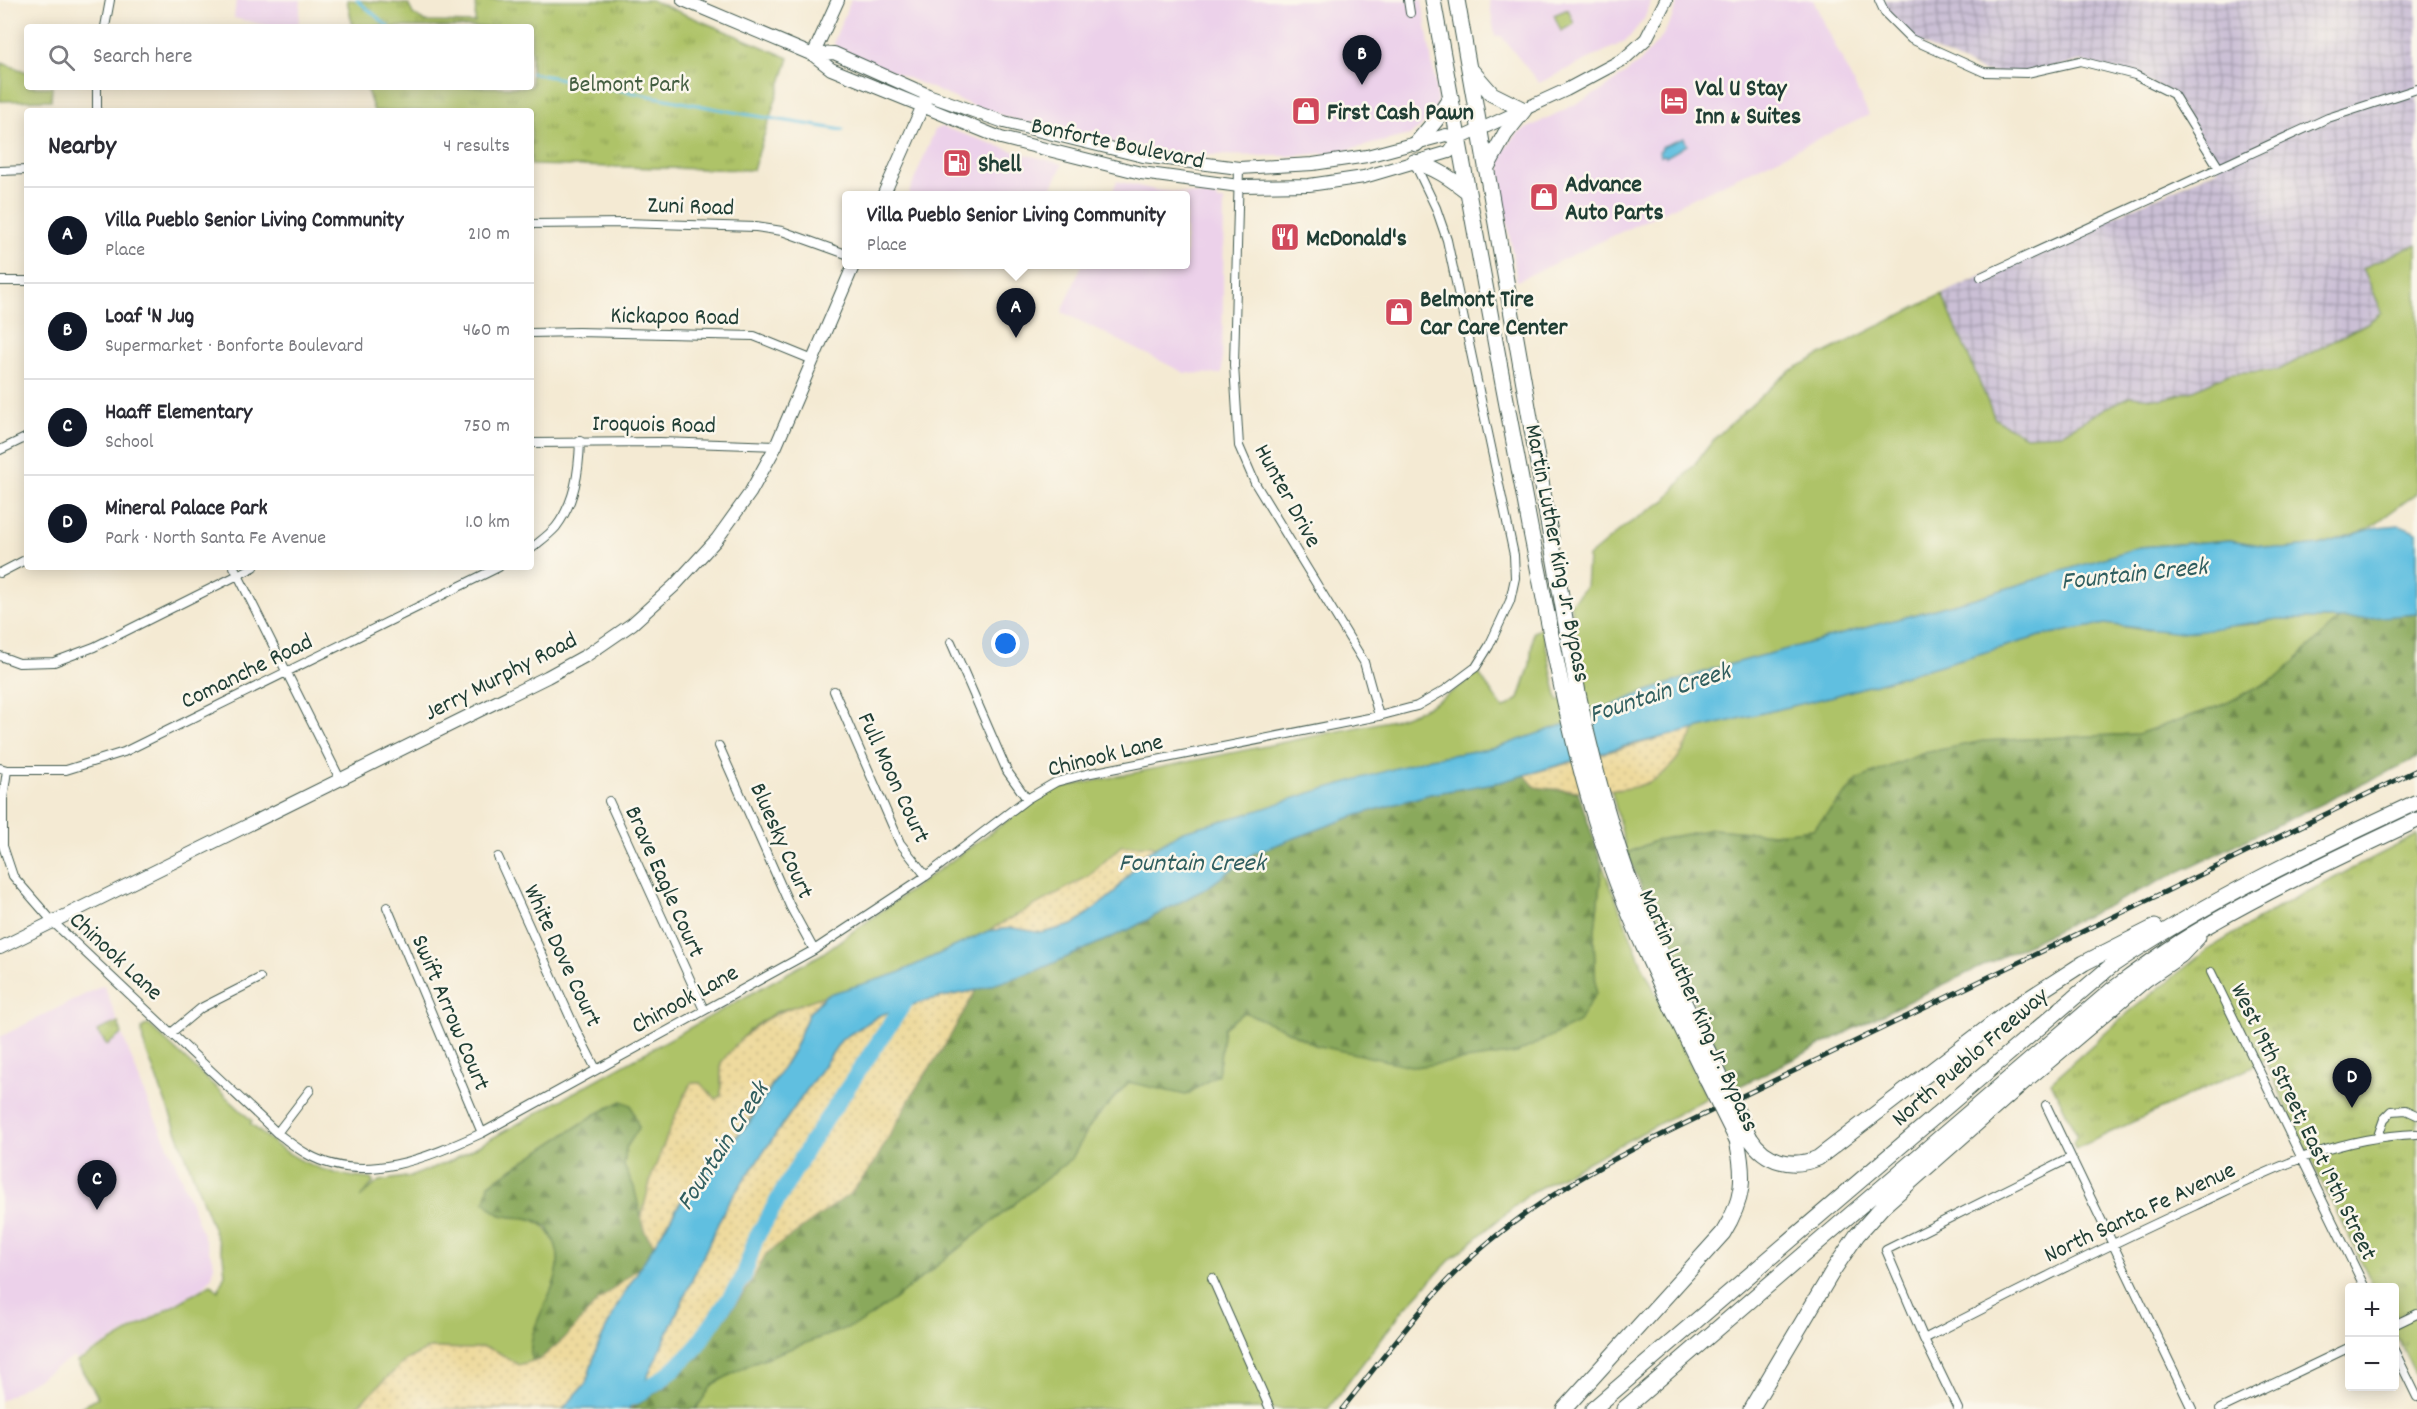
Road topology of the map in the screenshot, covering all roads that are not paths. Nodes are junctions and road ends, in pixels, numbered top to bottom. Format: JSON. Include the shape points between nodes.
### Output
{"nodes":[{"id":1,"x":110,"y":0,"type":"edge"},
{"id":2,"x":683,"y":0,"type":"edge"},
{"id":3,"x":838,"y":0,"type":"edge"},
{"id":4,"x":1408,"y":0,"type":"edge"},
{"id":5,"x":1433,"y":0,"type":"edge"},
{"id":6,"x":1457,"y":0,"type":"edge"},
{"id":7,"x":1666,"y":0,"type":"edge"},
{"id":8,"x":1879,"y":0,"type":"edge"},
{"id":9,"x":1410,"y":14,"type":"dead end"},
{"id":10,"x":106,"y":24,"type":"edge"},
{"id":11,"x":813,"y":55,"type":"junction"},
{"id":12,"x":1469,"y":68,"type":"junction"},
{"id":13,"x":2417,"y":89,"type":"edge"},
{"id":14,"x":97,"y":90,"type":"edge"},
{"id":15,"x":1451,"y":97,"type":"junction"},
{"id":16,"x":926,"y":100,"type":"junction"},
{"id":17,"x":97,"y":108,"type":"edge"},
{"id":18,"x":1524,"y":110,"type":"junction"},
{"id":19,"x":1480,"y":130,"type":"junction"},
{"id":20,"x":1459,"y":139,"type":"junction"},
{"id":21,"x":1416,"y":144,"type":"junction"},
{"id":22,"x":1414,"y":162,"type":"junction"},
{"id":23,"x":1239,"y":168,"type":"junction"},
{"id":24,"x":2219,"y":168,"type":"junction"},
{"id":25,"x":1486,"y":169,"type":"junction"},
{"id":26,"x":24,"y":170,"type":"edge"},
{"id":27,"x":0,"y":171,"type":"edge"},
{"id":28,"x":1239,"y":186,"type":"junction"},
{"id":29,"x":1467,"y":190,"type":"junction"},
{"id":30,"x":885,"y":191,"type":"edge"},
{"id":31,"x":534,"y":224,"type":"edge"},
{"id":32,"x":842,"y":253,"type":"edge"},
{"id":33,"x":852,"y":269,"type":"edge"},
{"id":34,"x":1981,"y":277,"type":"dead end"},
{"id":35,"x":0,"y":281,"type":"edge"},
{"id":36,"x":24,"y":281,"type":"edge"},
{"id":37,"x":534,"y":333,"type":"edge"},
{"id":38,"x":813,"y":360,"type":"junction"},
{"id":39,"x":24,"y":438,"type":"edge"},
{"id":40,"x":580,"y":441,"type":"junction"},
{"id":41,"x":534,"y":443,"type":"edge"},
{"id":42,"x":776,"y":446,"type":"junction"},
{"id":43,"x":0,"y":450,"type":"edge"},
{"id":44,"x":534,"y":546,"type":"edge"},
{"id":45,"x":24,"y":561,"type":"edge"},
{"id":46,"x":493,"y":570,"type":"edge"},
{"id":47,"x":236,"y":571,"type":"edge"},
{"id":48,"x":0,"y":573,"type":"edge"},
{"id":49,"x":951,"y":642,"type":"dead end"},
{"id":50,"x":0,"y":656,"type":"edge"},
{"id":51,"x":286,"y":672,"type":"junction"},
{"id":52,"x":834,"y":691,"type":"dead end"},
{"id":53,"x":1571,"y":696,"type":"junction"},
{"id":54,"x":1378,"y":716,"type":"junction"},
{"id":55,"x":719,"y":746,"type":"dead end"},
{"id":56,"x":3,"y":769,"type":"edge"},
{"id":57,"x":340,"y":778,"type":"junction"},
{"id":58,"x":1027,"y":799,"type":"junction"},
{"id":59,"x":609,"y":801,"type":"dead end"},
{"id":60,"x":2417,"y":802,"type":"edge"},
{"id":61,"x":2417,"y":820,"type":"edge"},
{"id":62,"x":498,"y":857,"type":"dead end"},
{"id":63,"x":926,"y":876,"type":"junction"},
{"id":64,"x":2218,"y":900,"type":"junction"},
{"id":65,"x":387,"y":907,"type":"dead end"},
{"id":66,"x":53,"y":922,"type":"junction"},
{"id":67,"x":2211,"y":923,"type":"junction"},
{"id":68,"x":0,"y":948,"type":"edge"},
{"id":69,"x":814,"y":950,"type":"junction"},
{"id":70,"x":2211,"y":972,"type":"dead end"},
{"id":71,"x":260,"y":978,"type":"dead end"},
{"id":72,"x":704,"y":1010,"type":"junction"},
{"id":73,"x":171,"y":1033,"type":"junction"},
{"id":74,"x":596,"y":1069,"type":"junction"},
{"id":75,"x":310,"y":1090,"type":"dead end"},
{"id":76,"x":2046,"y":1105,"type":"dead end"},
{"id":77,"x":2417,"y":1115,"type":"edge"},
{"id":78,"x":277,"y":1133,"type":"junction"},
{"id":79,"x":482,"y":1133,"type":"junction"},
{"id":80,"x":2417,"y":1134,"type":"edge"},
{"id":81,"x":2378,"y":1136,"type":"junction"},
{"id":82,"x":1743,"y":1139,"type":"junction"},
{"id":83,"x":2304,"y":1156,"type":"junction"},
{"id":84,"x":2070,"y":1158,"type":"junction"},
{"id":85,"x":2111,"y":1244,"type":"junction"},
{"id":86,"x":1212,"y":1278,"type":"dead end"},
{"id":87,"x":2363,"y":1283,"type":"edge"},
{"id":88,"x":2417,"y":1314,"type":"edge"},
{"id":89,"x":2399,"y":1323,"type":"edge"},
{"id":90,"x":1924,"y":1339,"type":"junction"},
{"id":91,"x":2345,"y":1349,"type":"edge"},
{"id":92,"x":2399,"y":1360,"type":"edge"},
{"id":93,"x":2417,"y":1396,"type":"edge"},
{"id":94,"x":1270,"y":1409,"type":"edge"},
{"id":95,"x":1564,"y":1409,"type":"edge"},
{"id":96,"x":1593,"y":1409,"type":"edge"},
{"id":97,"x":1624,"y":1409,"type":"edge"},
{"id":98,"x":1751,"y":1409,"type":"edge"},
{"id":99,"x":1958,"y":1409,"type":"edge"},
{"id":100,"x":2192,"y":1409,"type":"edge"},
{"id":101,"x":2220,"y":1409,"type":"edge"}],
"edges":[{"from":1,"to":10,"type":"street"},
{"from":2,"to":11,"type":"main road","name":"Bonforte Boulevard"},
{"from":3,"to":11,"type":"main road"},
{"from":4,"to":9,"type":"street"},
{"from":5,"to":15,"type":"highway","name":"Martin Luther King Jr. Bypass"},
{"from":6,"to":12,"type":"highway","name":"Martin Luther King Jr. Bypass"},
{"from":7,"to":18,"type":"main road","name":"Bonforte Boulevard","via":[[1646,39],[1624,59]]},
{"from":8,"to":24,"type":"street","via":[[1885,13],[1911,39],[1984,72],[2026,73],[2079,61],[2135,75],[2173,94]]},
{"from":11,"to":16,"type":"main road","name":"Bonforte Boulevard","via":[[831,69]]},
{"from":12,"to":18,"type":"highway","via":[[1492,94]]},
{"from":12,"to":19,"type":"highway","name":"Martin Luther King Jr. Bypass"},
{"from":13,"to":24,"type":"street","via":[[2328,118]]},
{"from":14,"to":17,"type":"street"},
{"from":15,"to":20,"type":"highway","name":"Martin Luther King Jr. Bypass"},
{"from":15,"to":21,"type":"highway"},
{"from":16,"to":23,"type":"main road","name":"Bonforte Boulevard","via":[[1143,156]]},
{"from":16,"to":28,"type":"main road","name":"Bonforte Boulevard","via":[[1001,138],[1141,173]]},
{"from":16,"to":30,"type":"main road"},
{"from":18,"to":19,"type":"main road","name":"Bonforte Boulevard"},
{"from":18,"to":25,"type":"highway"},
{"from":19,"to":20,"type":"main road","name":"Bonforte Boulevard"},
{"from":19,"to":25,"type":"highway","name":"Martin Luther King Jr. Bypass"},
{"from":20,"to":21,"type":"main road","name":"Bonforte Boulevard","via":[[1446,135]]},
{"from":20,"to":22,"type":"main road","name":"Bonforte Boulevard","via":[[1449,152]]},
{"from":20,"to":29,"type":"highway","name":"Martin Luther King Jr. Bypass"},
{"from":21,"to":23,"type":"main road","name":"Bonforte Boulevard","via":[[1346,160]]},
{"from":22,"to":28,"type":"main road","name":"Bonforte Boulevard","via":[[1364,177],[1309,185]]},
{"from":22,"to":29,"type":"highway","via":[[1428,165]]},
{"from":22,"to":54,"type":"street","name":"Chinook Lane","via":[[1446,240],[1514,555],[1515,578],[1510,601],[1476,667],[1417,706]]},
{"from":23,"to":28,"type":"street","name":"Hunter Drive"},
{"from":24,"to":34,"type":"street"},
{"from":25,"to":53,"type":"highway","name":"Martin Luther King Jr. Bypass"},
{"from":26,"to":27,"type":"street"},
{"from":28,"to":54,"type":"street","name":"Hunter Drive","via":[[1234,365],[1239,446],[1255,483],[1364,662]]},
{"from":29,"to":53,"type":"highway","name":"Martin Luther King Jr. Bypass"},
{"from":31,"to":32,"type":"street","name":"Zuni Road","via":[[756,227],[783,231]]},
{"from":33,"to":38,"type":"main road","name":"Jerry Murphy Road"},
{"from":35,"to":36,"type":"street"},
{"from":37,"to":38,"type":"street","name":"Kickapoo Road","via":[[754,336]]},
{"from":38,"to":42,"type":"main road","name":"Jerry Murphy Road"},
{"from":39,"to":43,"type":"street"},
{"from":40,"to":41,"type":"street","name":"Iroquois Road"},
{"from":40,"to":42,"type":"street","name":"Iroquois Road"},
{"from":40,"to":44,"type":"street","via":[[579,472],[571,500],[556,527]]},
{"from":42,"to":57,"type":"main road","name":"Jerry Murphy Road","via":[[750,493],[717,538],[674,586],[632,624],[547,677]]},
{"from":45,"to":48,"type":"street"},
{"from":46,"to":51,"type":"street","name":"Comanche Road"},
{"from":47,"to":50,"type":"street","via":[[94,647],[54,662],[19,663]]},
{"from":47,"to":51,"type":"street"},
{"from":49,"to":58,"type":"street","via":[[1007,771]]},
{"from":51,"to":56,"type":"street","name":"Comanche Road","via":[[124,752],[66,770]]},
{"from":51,"to":57,"type":"street"},
{"from":52,"to":63,"type":"street","name":"Full Moon Court","via":[[900,843]]},
{"from":53,"to":82,"type":"highway","name":"Martin Luther King Jr. Bypass","bridge":true,"via":[[1593,761],[1615,858]]},
{"from":54,"to":58,"type":"street","name":"Chinook Lane","via":[[1086,774],[1056,782]]},
{"from":55,"to":69,"type":"street","name":"Bluesky Court","via":[[790,906]]},
{"from":56,"to":66,"type":"street","name":"Chinook Lane","via":[[3,846],[13,876]]},
{"from":57,"to":66,"type":"main road","name":"Jerry Murphy Road"},
{"from":58,"to":63,"type":"street","name":"Chinook Lane"},
{"from":59,"to":72,"type":"street","name":"Brave Eagle Court"},
{"from":60,"to":64,"type":"highway","name":"North Pueblo Freeway"},
{"from":61,"to":67,"type":"highway","name":"North Pueblo Freeway"},
{"from":62,"to":74,"type":"street","name":"White Dove Court"},
{"from":63,"to":69,"type":"street","name":"Chinook Lane"},
{"from":64,"to":82,"type":"highway","via":[[2135,936],[2059,979],[2008,1012],[1818,1158],[1798,1164],[1779,1162]]},
{"from":64,"to":96,"type":"highway","name":"North Pueblo Freeway","via":[[2148,941],[2079,992]]},
{"from":65,"to":79,"type":"street","name":"Swift Arrow Court"},
{"from":66,"to":68,"type":"main road","name":"Jerry Murphy Road"},
{"from":66,"to":73,"type":"street","name":"Chinook Lane"},
{"from":67,"to":97,"type":"highway","name":"North Pueblo Freeway","via":[[2162,954],[2087,1011]]},
{"from":67,"to":98,"type":"highway","via":[[2181,955],[2146,979],[2026,1080],[1882,1207],[1834,1269]]},
{"from":69,"to":72,"type":"street","name":"Chinook Lane"},
{"from":70,"to":83,"type":"street","name":"West 19th Street; East 19th Street"},
{"from":71,"to":73,"type":"street","via":[[201,1008]]},
{"from":72,"to":74,"type":"street","name":"Chinook Lane"},
{"from":73,"to":78,"type":"street","name":"Chinook Lane"},
{"from":74,"to":79,"type":"street","name":"Chinook Lane"},
{"from":75,"to":78,"type":"street"},
{"from":76,"to":84,"type":"street"},
{"from":77,"to":81,"type":"street","via":[[2406,1110],[2392,1111],[2384,1119]]},
{"from":78,"to":79,"type":"street","name":"Chinook Lane","via":[[308,1155],[345,1168],[386,1167],[434,1154]]},
{"from":80,"to":81,"type":"street","name":"North Santa Fe Avenue"},
{"from":81,"to":83,"type":"street","name":"North Santa Fe Avenue"},
{"from":82,"to":95,"type":"highway","name":"Martin Luther King Jr. Bypass","via":[[1742,1191],[1723,1233]]},
{"from":83,"to":85,"type":"street","name":"North Santa Fe Avenue"},
{"from":83,"to":87,"type":"street","name":"West 19th Street; East 19th Street"},
{"from":84,"to":85,"type":"street"},
{"from":84,"to":90,"type":"street","via":[[1886,1250]]},
{"from":85,"to":90,"type":"street","name":"North Santa Fe Avenue"},
{"from":85,"to":100,"type":"street"},
{"from":86,"to":94,"type":"street"},
{"from":88,"to":89,"type":"street"},
{"from":90,"to":99,"type":"street"},
{"from":91,"to":101,"type":"street"},
{"from":92,"to":93,"type":"street"}]}
